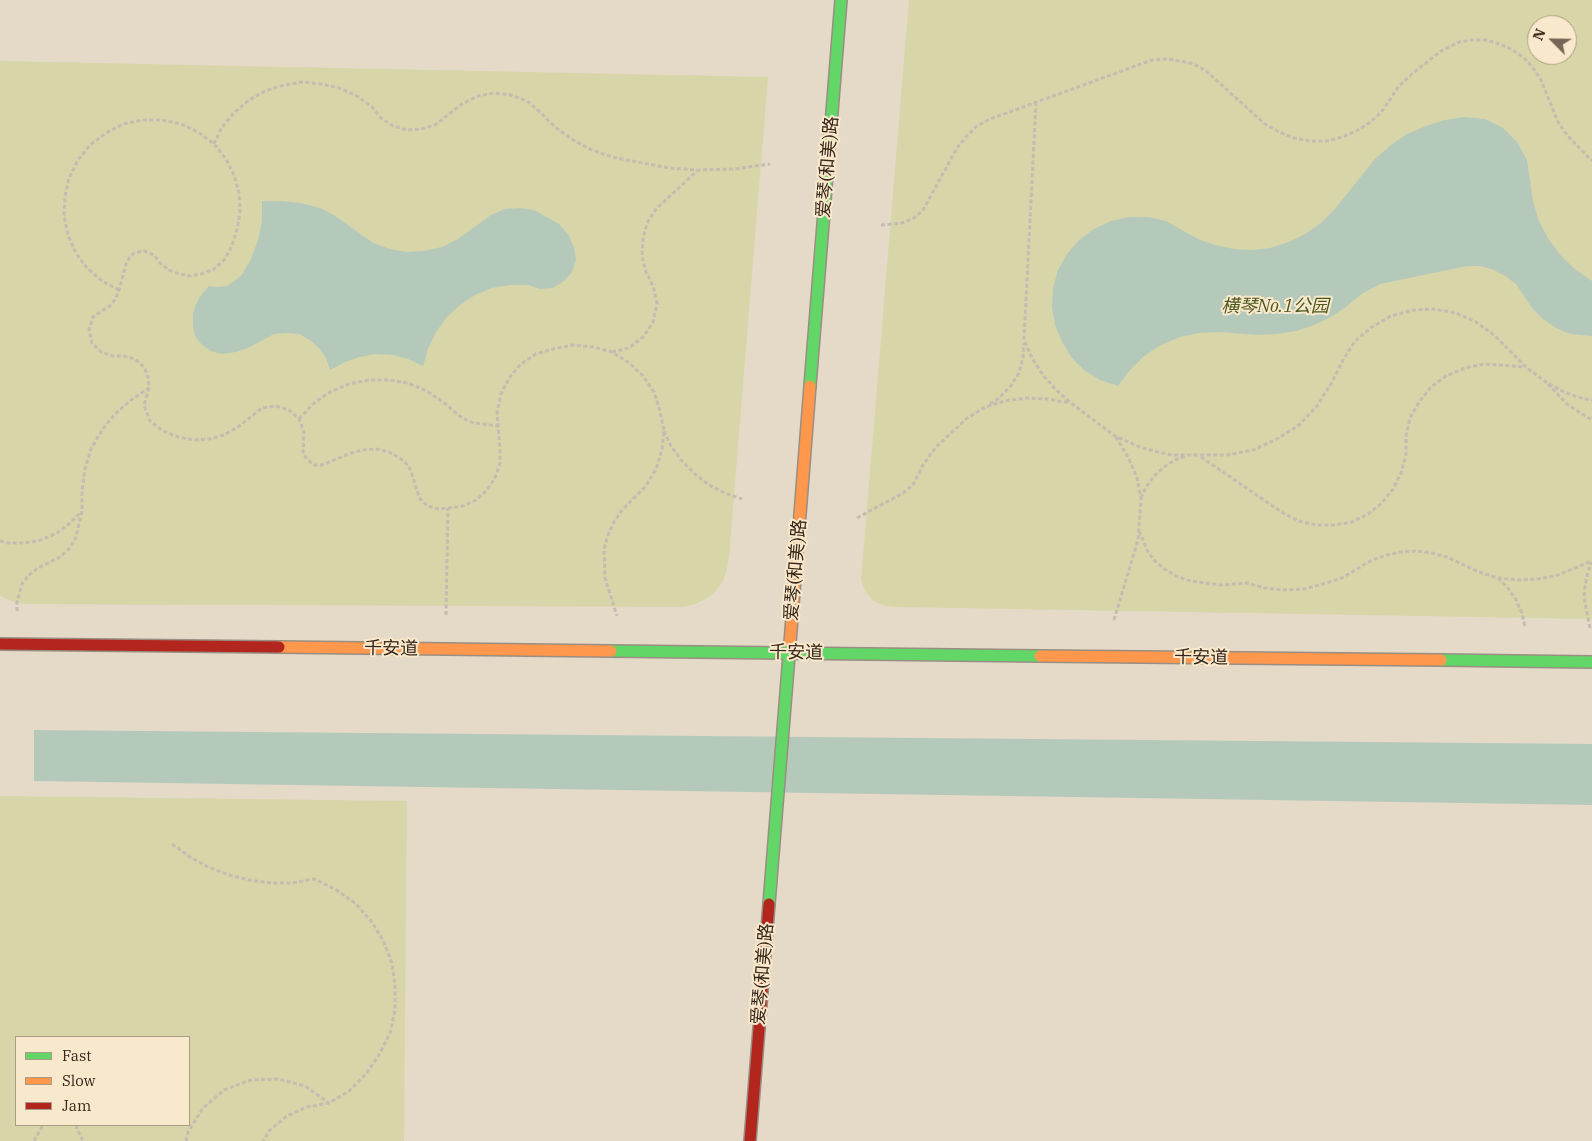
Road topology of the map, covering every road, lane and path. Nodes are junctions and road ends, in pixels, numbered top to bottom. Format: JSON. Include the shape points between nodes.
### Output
{"nodes":[{"id":1,"x":841,"y":0,"type":"edge"},
{"id":2,"x":1036,"y":102,"type":"junction"},
{"id":3,"x":214,"y":144,"type":"junction"},
{"id":4,"x":1592,"y":161,"type":"edge"},
{"id":5,"x":770,"y":164,"type":"dead end"},
{"id":6,"x":698,"y":170,"type":"junction"},
{"id":7,"x":881,"y":225,"type":"dead end"},
{"id":8,"x":119,"y":290,"type":"junction"},
{"id":9,"x":1024,"y":340,"type":"junction"},
{"id":10,"x":612,"y":352,"type":"junction"},
{"id":11,"x":1527,"y":368,"type":"junction"},
{"id":12,"x":1546,"y":382,"type":"junction"},
{"id":13,"x":149,"y":388,"type":"junction"},
{"id":14,"x":1592,"y":400,"type":"edge"},
{"id":15,"x":1071,"y":403,"type":"junction"},
{"id":16,"x":985,"y":407,"type":"junction"},
{"id":17,"x":299,"y":419,"type":"junction"},
{"id":18,"x":1592,"y":420,"type":"edge"},
{"id":19,"x":499,"y":426,"type":"junction"},
{"id":20,"x":664,"y":430,"type":"junction"},
{"id":21,"x":1115,"y":436,"type":"junction"},
{"id":22,"x":1188,"y":456,"type":"junction"},
{"id":23,"x":1200,"y":456,"type":"junction"},
{"id":24,"x":742,"y":499,"type":"dead end"},
{"id":25,"x":1141,"y":499,"type":"junction"},
{"id":26,"x":448,"y":508,"type":"junction"},
{"id":27,"x":82,"y":511,"type":"junction"},
{"id":28,"x":857,"y":518,"type":"dead end"},
{"id":29,"x":1139,"y":531,"type":"junction"},
{"id":30,"x":0,"y":541,"type":"edge"},
{"id":31,"x":1592,"y":562,"type":"edge"},
{"id":32,"x":1498,"y":578,"type":"junction"},
{"id":33,"x":17,"y":611,"type":"dead end"},
{"id":34,"x":446,"y":615,"type":"dead end"},
{"id":35,"x":617,"y":616,"type":"dead end"},
{"id":36,"x":1114,"y":620,"type":"dead end"},
{"id":37,"x":1525,"y":627,"type":"dead end"},
{"id":38,"x":1590,"y":628,"type":"dead end"},
{"id":39,"x":0,"y":644,"type":"edge"},
{"id":40,"x":789,"y":653,"type":"junction"},
{"id":41,"x":1592,"y":662,"type":"edge"},
{"id":42,"x":172,"y":844,"type":"dead end"},
{"id":43,"x":329,"y":1104,"type":"junction"},
{"id":44,"x":42,"y":1126,"type":"edge"},
{"id":45,"x":76,"y":1126,"type":"edge"},
{"id":46,"x":34,"y":1141,"type":"edge"},
{"id":47,"x":83,"y":1141,"type":"edge"},
{"id":48,"x":186,"y":1141,"type":"edge"},
{"id":49,"x":263,"y":1141,"type":"edge"},
{"id":50,"x":750,"y":1141,"type":"edge"}],
"edges":[{"from":1,"to":40,"type":"street","name":"爱琴(和美)路"},
{"from":2,"to":4,"type":"path","via":[[1152,60],[1180,60],[1206,71],[1264,124],[1278,132],[1310,141],[1327,141],[1343,137],[1372,121],[1399,86],[1442,51],[1459,42],[1486,40],[1513,50],[1534,68],[1558,122]]},
{"from":2,"to":7,"type":"path","via":[[977,126],[957,148],[923,210],[902,223]]},
{"from":2,"to":9,"type":"path"},
{"from":3,"to":6,"type":"path","via":[[222,127],[249,100],[265,91],[302,82],[340,88],[357,96],[393,126],[406,130],[421,130],[435,125],[478,96],[511,95],[526,101],[555,127],[592,150],[640,164]]},
{"from":3,"to":8,"type":"path","via":[[226,159],[239,193],[237,230],[224,260],[214,269],[190,276],[169,270],[154,255],[134,253],[127,261]]},
{"from":3,"to":8,"type":"path","via":[[181,124],[142,120],[123,124],[106,133],[78,160],[65,196],[64,216],[68,235],[87,268]]},
{"from":5,"to":6,"type":"path"},
{"from":6,"to":10,"type":"path","via":[[656,209],[643,239],[642,256],[657,304],[653,322],[643,337],[629,348]]},
{"from":8,"to":13,"type":"path","via":[[111,305],[93,317],[89,330],[92,343],[101,352],[135,359],[144,367]]},
{"from":9,"to":15,"type":"path","via":[[1043,375]]},
{"from":9,"to":16,"type":"path","via":[[1019,372],[1000,398]]},
{"from":10,"to":19,"type":"path","via":[[593,346],[573,345],[553,348],[528,359],[509,378],[501,394],[497,412]]},
{"from":10,"to":20,"type":"path","via":[[643,376],[654,392]]},
{"from":11,"to":12,"type":"path"},
{"from":11,"to":23,"type":"path","via":[[1476,322],[1456,313],[1413,310],[1391,316],[1355,341],[1317,406],[1299,425],[1277,440],[1253,450]]},
{"from":11,"to":23,"type":"path","via":[[1484,364],[1446,376],[1431,387],[1410,418],[1402,473],[1394,489],[1368,514],[1352,522],[1316,525],[1299,521]]},
{"from":12,"to":14,"type":"path","via":[[1564,392]]},
{"from":12,"to":18,"type":"path","via":[[1568,406]]},
{"from":13,"to":17,"type":"path","via":[[144,405],[150,421],[178,437],[193,440],[224,435],[262,408],[276,406],[289,410]]},
{"from":13,"to":27,"type":"path","via":[[115,414],[98,436],[85,469]]},
{"from":15,"to":16,"type":"path","via":[[1026,398]]},
{"from":15,"to":21,"type":"path"},
{"from":16,"to":28,"type":"path","via":[[966,419],[936,447],[913,485]]},
{"from":17,"to":19,"type":"path","via":[[330,392],[349,384],[389,380],[427,391],[462,418]]},
{"from":17,"to":26,"type":"path","via":[[304,432],[303,454],[314,465],[364,450],[388,452],[409,466],[420,500],[438,510]]},
{"from":19,"to":26,"type":"path","via":[[500,463],[495,478],[476,500]]},
{"from":20,"to":24,"type":"path","via":[[671,446],[695,474],[717,489]]},
{"from":20,"to":35,"type":"path","via":[[656,469],[646,486],[614,522],[604,549],[605,578]]},
{"from":21,"to":22,"type":"path","via":[[1142,448]]},
{"from":21,"to":25,"type":"path","via":[[1132,465]]},
{"from":22,"to":23,"type":"path"},
{"from":22,"to":25,"type":"path","via":[[1159,471],[1146,486]]},
{"from":25,"to":29,"type":"path"},
{"from":26,"to":34,"type":"path"},
{"from":27,"to":30,"type":"path","via":[[57,533],[41,540],[25,543]]},
{"from":27,"to":33,"type":"path","via":[[70,548],[38,568],[22,584]]},
{"from":29,"to":32,"type":"path","via":[[1155,561],[1178,577],[1191,581],[1304,589],[1342,578],[1372,560],[1417,551],[1447,557]]},
{"from":29,"to":36,"type":"path"},
{"from":31,"to":32,"type":"path","via":[[1558,576],[1518,580]]},
{"from":31,"to":38,"type":"path","via":[[1584,592]]},
{"from":32,"to":37,"type":"path","via":[[1516,600]]},
{"from":39,"to":40,"type":"street","name":"千安道"},
{"from":40,"to":41,"type":"street","name":"千安道"},
{"from":40,"to":50,"type":"street","name":"爱琴(和美)路"},
{"from":42,"to":43,"type":"path","via":[[208,867],[229,875],[271,883],[314,880],[335,889],[371,920],[392,963],[396,986],[390,1033],[366,1074]]},
{"from":43,"to":48,"type":"path","via":[[306,1086],[278,1078],[250,1080],[224,1090],[203,1108]]},
{"from":43,"to":49,"type":"path","via":[[307,1107],[287,1116],[270,1130]]},
{"from":44,"to":46,"type":"path"},
{"from":45,"to":47,"type":"path"}]}
